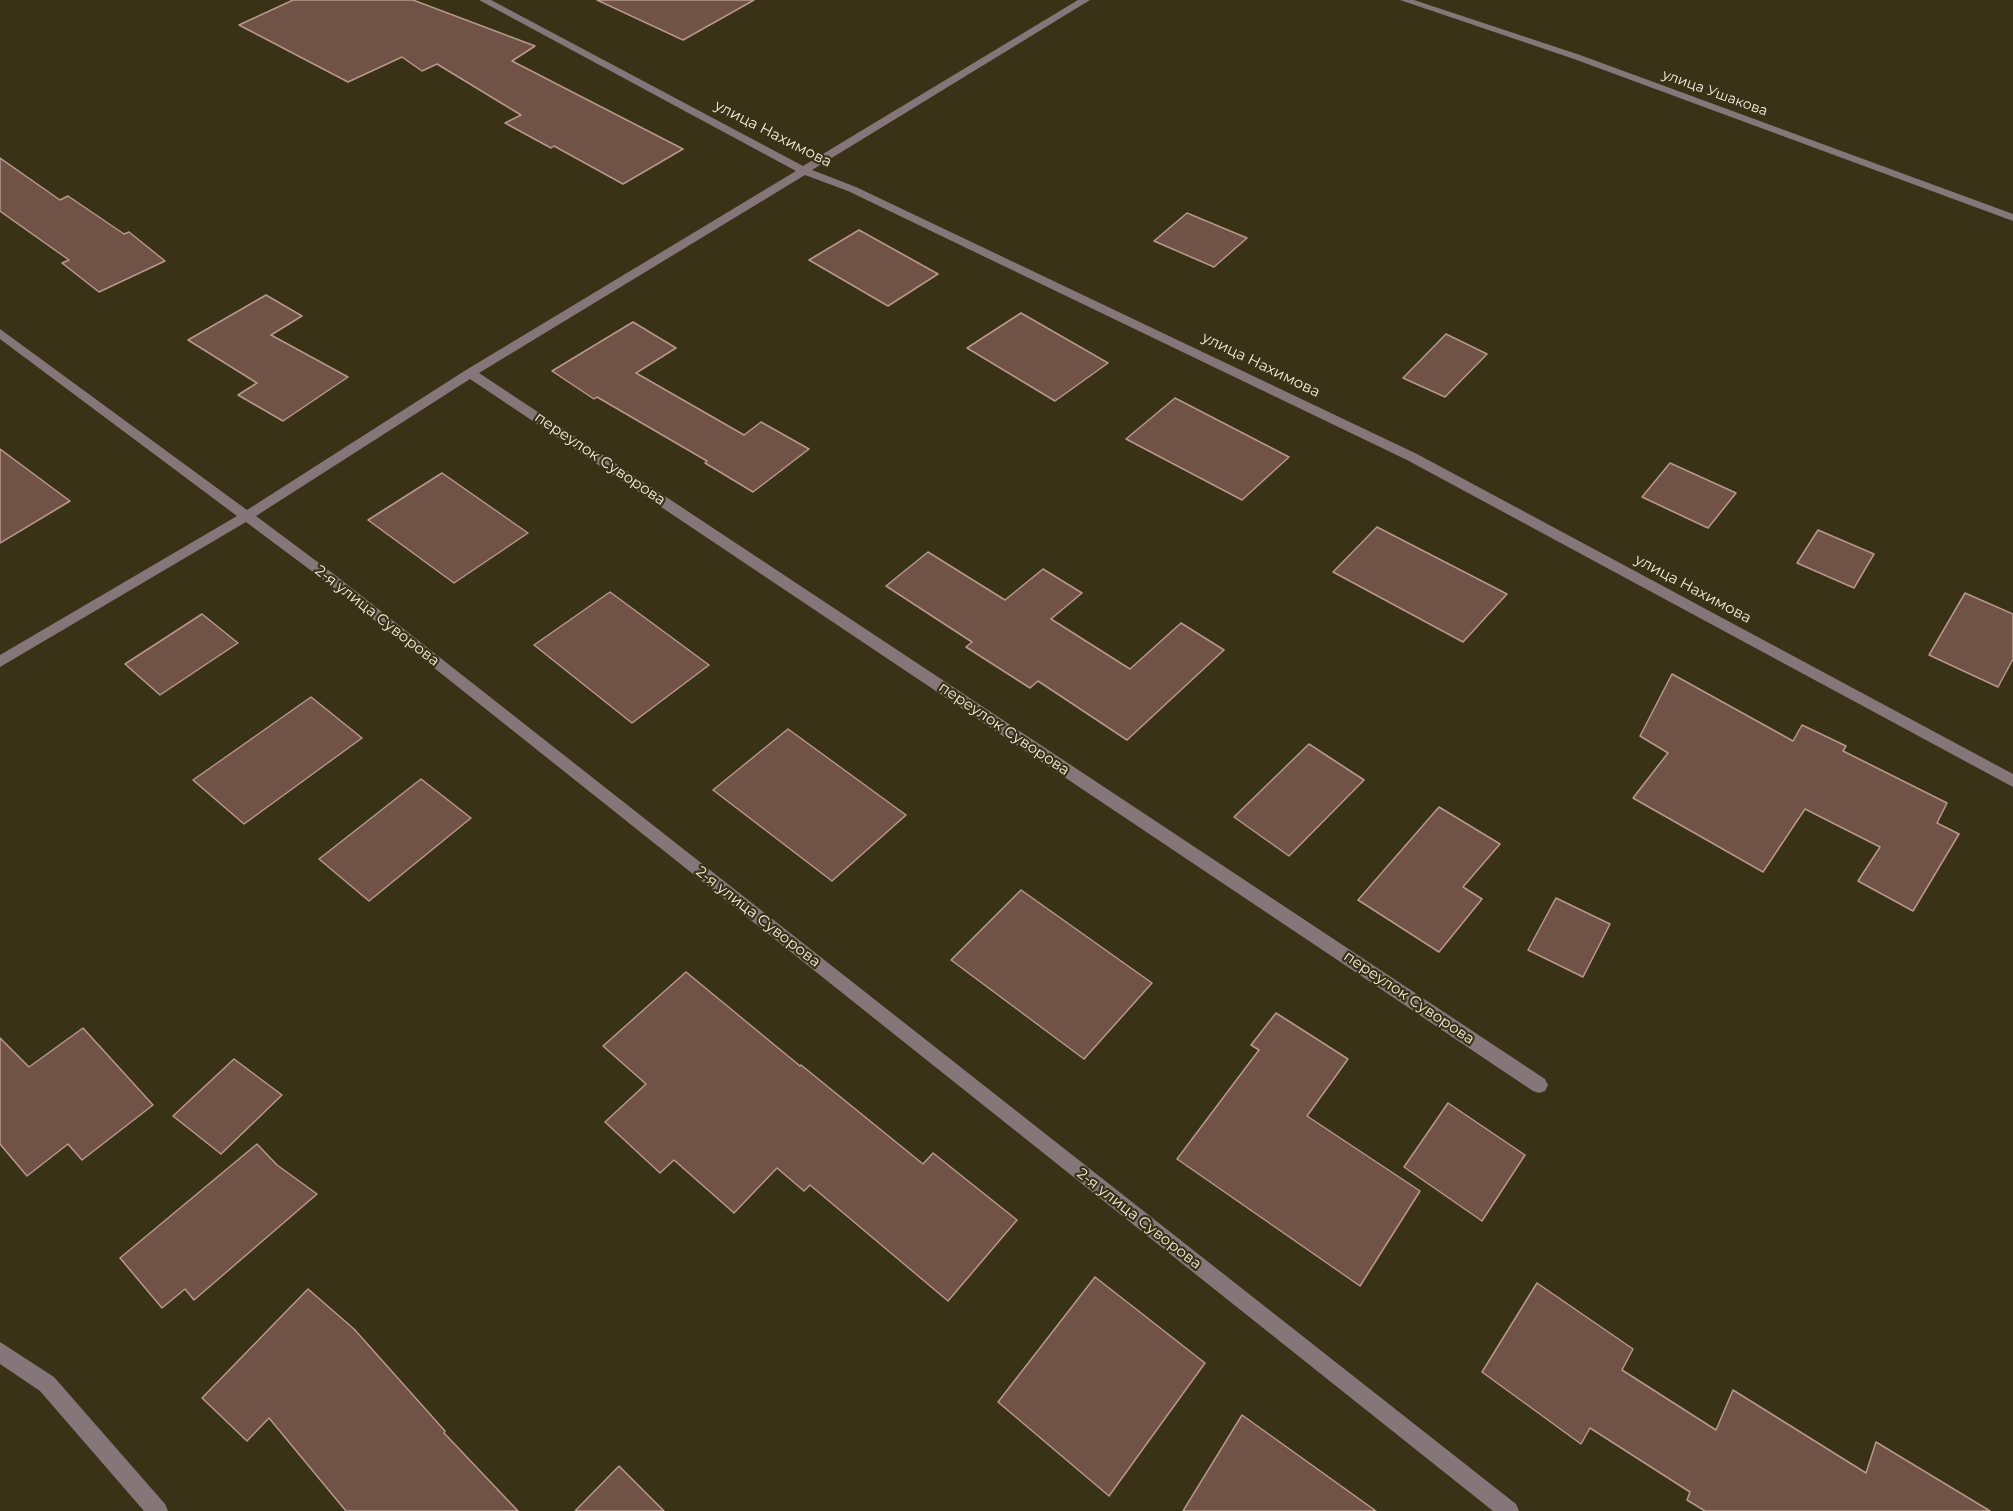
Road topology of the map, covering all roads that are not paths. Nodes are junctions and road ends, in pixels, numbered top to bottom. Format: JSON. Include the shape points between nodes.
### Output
{"nodes":[{"id":1,"x":484,"y":0,"type":"edge"},
{"id":2,"x":1085,"y":0,"type":"edge"},
{"id":3,"x":1405,"y":0,"type":"edge"},
{"id":4,"x":802,"y":170,"type":"junction"},
{"id":5,"x":2013,"y":218,"type":"edge"},
{"id":6,"x":0,"y":333,"type":"edge"},
{"id":7,"x":470,"y":372,"type":"junction"},
{"id":8,"x":248,"y":515,"type":"junction"},
{"id":9,"x":0,"y":662,"type":"edge"},
{"id":10,"x":2013,"y":781,"type":"edge"},
{"id":11,"x":1539,"y":1085,"type":"dead end"},
{"id":12,"x":0,"y":1352,"type":"edge"},
{"id":13,"x":158,"y":1511,"type":"edge"},
{"id":14,"x":1509,"y":1511,"type":"edge"}],
"edges":[{"from":1,"to":4,"type":"street","name":"улица Нахимова"},
{"from":2,"to":4,"type":"street"},
{"from":3,"to":5,"type":"street","name":"улица Ушакова","via":[[1577,57]]},
{"from":4,"to":7,"type":"street"},
{"from":4,"to":10,"type":"street","name":"улица Нахимова","via":[[852,189],[1412,457]]},
{"from":6,"to":8,"type":"street","name":"2-я улица Суворова"},
{"from":7,"to":8,"type":"street"},
{"from":7,"to":11,"type":"street","name":"переулок Суворова"},
{"from":8,"to":9,"type":"street"},
{"from":8,"to":14,"type":"street","name":"2-я улица Суворова"},
{"from":12,"to":13,"type":"street","via":[[47,1384]]}]}
